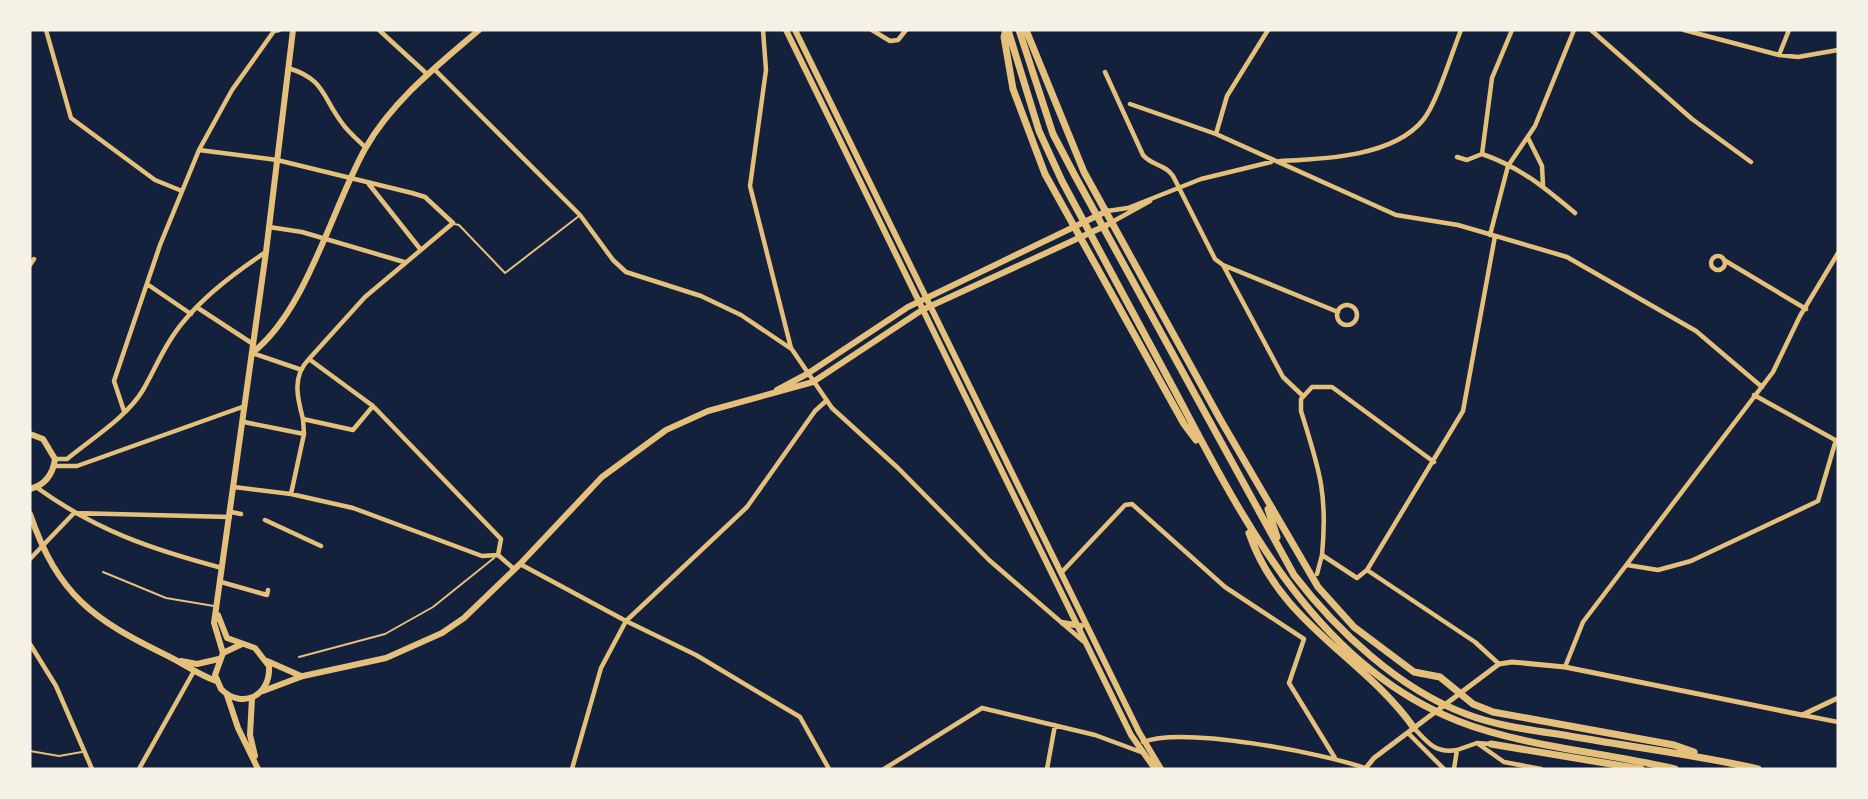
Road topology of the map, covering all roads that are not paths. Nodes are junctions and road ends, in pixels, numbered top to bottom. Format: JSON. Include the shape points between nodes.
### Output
{"nodes":[{"id":1,"x":46,"y":30,"type":"edge"},
{"id":2,"x":279,"y":30,"type":"edge"},
{"id":3,"x":293,"y":30,"type":"edge"},
{"id":4,"x":379,"y":30,"type":"edge"},
{"id":5,"x":479,"y":30,"type":"edge"},
{"id":6,"x":764,"y":30,"type":"edge"},
{"id":7,"x":786,"y":30,"type":"edge"},
{"id":8,"x":795,"y":30,"type":"edge"},
{"id":9,"x":872,"y":30,"type":"edge"},
{"id":10,"x":906,"y":30,"type":"edge"},
{"id":11,"x":1007,"y":30,"type":"edge"},
{"id":12,"x":1019,"y":30,"type":"edge"},
{"id":13,"x":1026,"y":30,"type":"edge"},
{"id":14,"x":1268,"y":30,"type":"edge"},
{"id":15,"x":1461,"y":30,"type":"edge"},
{"id":16,"x":1512,"y":30,"type":"edge"},
{"id":17,"x":1574,"y":30,"type":"edge"},
{"id":18,"x":1591,"y":30,"type":"edge"},
{"id":19,"x":1684,"y":30,"type":"edge"},
{"id":20,"x":1789,"y":30,"type":"edge"},
{"id":21,"x":1838,"y":50,"type":"edge"},
{"id":22,"x":1779,"y":55,"type":"junction"},
{"id":23,"x":288,"y":68,"type":"junction"},
{"id":24,"x":434,"y":69,"type":"junction"},
{"id":25,"x":1105,"y":72,"type":"dead end"},
{"id":26,"x":427,"y":75,"type":"junction"},
{"id":27,"x":1130,"y":104,"type":"dead end"},
{"id":28,"x":1216,"y":134,"type":"junction"},
{"id":29,"x":1528,"y":138,"type":"junction"},
{"id":30,"x":366,"y":148,"type":"junction"},
{"id":31,"x":199,"y":150,"type":"junction"},
{"id":32,"x":1482,"y":154,"type":"junction"},
{"id":33,"x":1457,"y":157,"type":"dead end"},
{"id":34,"x":277,"y":160,"type":"junction"},
{"id":35,"x":1272,"y":162,"type":"junction"},
{"id":36,"x":1751,"y":162,"type":"dead end"},
{"id":37,"x":1508,"y":166,"type":"junction"},
{"id":38,"x":352,"y":178,"type":"junction"},
{"id":39,"x":367,"y":182,"type":"junction"},
{"id":40,"x":1543,"y":185,"type":"junction"},
{"id":41,"x":1179,"y":186,"type":"junction"},
{"id":42,"x":182,"y":191,"type":"junction"},
{"id":43,"x":1107,"y":211,"type":"junction"},
{"id":44,"x":1575,"y":214,"type":"dead end"},
{"id":45,"x":580,"y":215,"type":"junction"},
{"id":46,"x":1112,"y":222,"type":"junction"},
{"id":47,"x":453,"y":223,"type":"junction"},
{"id":48,"x":1075,"y":226,"type":"junction"},
{"id":49,"x":268,"y":227,"type":"junction"},
{"id":50,"x":1493,"y":235,"type":"junction"},
{"id":51,"x":324,"y":238,"type":"junction"},
{"id":52,"x":1080,"y":238,"type":"junction"},
{"id":53,"x":421,"y":250,"type":"junction"},
{"id":54,"x":266,"y":252,"type":"junction"},
{"id":55,"x":1838,"y":253,"type":"edge"},
{"id":56,"x":1724,"y":260,"type":"dead end"},
{"id":57,"x":405,"y":262,"type":"junction"},
{"id":58,"x":1223,"y":264,"type":"junction"},
{"id":59,"x":147,"y":284,"type":"junction"},
{"id":60,"x":926,"y":298,"type":"junction"},
{"id":61,"x":918,"y":302,"type":"junction"},
{"id":62,"x":930,"y":306,"type":"junction"},
{"id":63,"x":198,"y":309,"type":"junction"},
{"id":64,"x":1806,"y":309,"type":"junction"},
{"id":65,"x":922,"y":310,"type":"junction"},
{"id":66,"x":1338,"y":312,"type":"junction"},
{"id":67,"x":191,"y":314,"type":"junction"},
{"id":68,"x":253,"y":344,"type":"junction"},
{"id":69,"x":941,"y":347,"type":"junction"},
{"id":70,"x":791,"y":348,"type":"junction"},
{"id":71,"x":252,"y":353,"type":"junction"},
{"id":72,"x":309,"y":359,"type":"junction"},
{"id":73,"x":299,"y":369,"type":"junction"},
{"id":74,"x":807,"y":374,"type":"junction"},
{"id":75,"x":813,"y":382,"type":"junction"},
{"id":76,"x":1762,"y":387,"type":"junction"},
{"id":77,"x":1754,"y":395,"type":"junction"},
{"id":78,"x":1304,"y":396,"type":"junction"},
{"id":79,"x":760,"y":399,"type":"junction"},
{"id":80,"x":826,"y":401,"type":"junction"},
{"id":81,"x":246,"y":405,"type":"junction"},
{"id":82,"x":373,"y":406,"type":"junction"},
{"id":83,"x":980,"y":408,"type":"junction"},
{"id":84,"x":124,"y":411,"type":"junction"},
{"id":85,"x":1208,"y":415,"type":"junction"},
{"id":86,"x":303,"y":419,"type":"junction"},
{"id":87,"x":244,"y":422,"type":"junction"},
{"id":88,"x":30,"y":434,"type":"edge"},
{"id":89,"x":304,"y":434,"type":"junction"},
{"id":90,"x":1837,"y":441,"type":"edge"},
{"id":91,"x":1243,"y":459,"type":"junction"},
{"id":92,"x":1212,"y":461,"type":"junction"},
{"id":93,"x":54,"y":462,"type":"junction"},
{"id":94,"x":1434,"y":462,"type":"junction"},
{"id":95,"x":44,"y":482,"type":"junction"},
{"id":96,"x":234,"y":487,"type":"junction"},
{"id":97,"x":33,"y":488,"type":"edge"},
{"id":98,"x":291,"y":494,"type":"junction"},
{"id":99,"x":1262,"y":494,"type":"junction"},
{"id":100,"x":50,"y":497,"type":"junction"},
{"id":101,"x":74,"y":513,"type":"junction"},
{"id":102,"x":30,"y":514,"type":"edge"},
{"id":103,"x":241,"y":514,"type":"dead end"},
{"id":104,"x":231,"y":515,"type":"junction"},
{"id":105,"x":265,"y":520,"type":"dead end"},
{"id":106,"x":1246,"y":522,"type":"junction"},
{"id":107,"x":43,"y":545,"type":"junction"},
{"id":108,"x":321,"y":546,"type":"dead end"},
{"id":109,"x":1281,"y":551,"type":"junction"},
{"id":110,"x":498,"y":555,"type":"junction"},
{"id":111,"x":1322,"y":555,"type":"junction"},
{"id":112,"x":30,"y":559,"type":"edge"},
{"id":113,"x":1627,"y":565,"type":"junction"},
{"id":114,"x":518,"y":567,"type":"junction"},
{"id":115,"x":223,"y":568,"type":"junction"},
{"id":116,"x":1367,"y":570,"type":"junction"},
{"id":117,"x":103,"y":572,"type":"dead end"},
{"id":118,"x":1061,"y":573,"type":"junction"},
{"id":119,"x":1317,"y":574,"type":"dead end"},
{"id":120,"x":221,"y":582,"type":"junction"},
{"id":121,"x":268,"y":590,"type":"dead end"},
{"id":122,"x":218,"y":610,"type":"junction"},
{"id":123,"x":626,"y":621,"type":"junction"},
{"id":124,"x":1063,"y":623,"type":"junction"},
{"id":125,"x":1078,"y":625,"type":"junction"},
{"id":126,"x":30,"y":644,"type":"edge"},
{"id":127,"x":242,"y":644,"type":"junction"},
{"id":128,"x":1089,"y":647,"type":"junction"},
{"id":129,"x":221,"y":656,"type":"junction"},
{"id":130,"x":299,"y":657,"type":"dead end"},
{"id":131,"x":1094,"y":659,"type":"junction"},
{"id":132,"x":176,"y":660,"type":"junction"},
{"id":133,"x":267,"y":661,"type":"junction"},
{"id":134,"x":1105,"y":662,"type":"junction"},
{"id":135,"x":1499,"y":664,"type":"junction"},
{"id":136,"x":1565,"y":667,"type":"junction"},
{"id":137,"x":194,"y":671,"type":"junction"},
{"id":138,"x":303,"y":676,"type":"junction"},
{"id":139,"x":216,"y":681,"type":"junction"},
{"id":140,"x":263,"y":691,"type":"junction"},
{"id":141,"x":1460,"y":692,"type":"junction"},
{"id":142,"x":227,"y":695,"type":"junction"},
{"id":143,"x":252,"y":698,"type":"junction"},
{"id":144,"x":1838,"y":698,"type":"edge"},
{"id":145,"x":1802,"y":715,"type":"junction"},
{"id":146,"x":1838,"y":722,"type":"edge"},
{"id":147,"x":1055,"y":725,"type":"junction"},
{"id":148,"x":1411,"y":730,"type":"junction"},
{"id":149,"x":1129,"y":738,"type":"junction"},
{"id":150,"x":1117,"y":742,"type":"junction"},
{"id":151,"x":1141,"y":743,"type":"junction"},
{"id":152,"x":1477,"y":743,"type":"junction"},
{"id":153,"x":1491,"y":744,"type":"joint"},
{"id":154,"x":1457,"y":750,"type":"junction"},
{"id":155,"x":30,"y":751,"type":"edge"},
{"id":156,"x":82,"y":752,"type":"junction"},
{"id":157,"x":1705,"y":756,"type":"junction"},
{"id":158,"x":1335,"y":758,"type":"junction"},
{"id":159,"x":1522,"y":768,"type":"edge"},
{"id":160,"x":92,"y":769,"type":"edge"},
{"id":161,"x":139,"y":769,"type":"edge"},
{"id":162,"x":258,"y":769,"type":"edge"},
{"id":163,"x":572,"y":769,"type":"edge"},
{"id":164,"x":829,"y":769,"type":"edge"},
{"id":165,"x":884,"y":769,"type":"edge"},
{"id":166,"x":1047,"y":769,"type":"edge"},
{"id":167,"x":1158,"y":769,"type":"edge"},
{"id":168,"x":1365,"y":769,"type":"edge"},
{"id":169,"x":1444,"y":769,"type":"edge"},
{"id":170,"x":1454,"y":769,"type":"edge"},
{"id":171,"x":1541,"y":769,"type":"edge"},
{"id":172,"x":1641,"y":769,"type":"edge"},
{"id":173,"x":1675,"y":769,"type":"edge"},
{"id":174,"x":1758,"y":769,"type":"edge"}],
"edges":[{"from":1,"to":42,"type":"street","via":[[71,118],[155,180]]},
{"from":2,"to":31,"type":"street","via":[[232,89]]},
{"from":3,"to":23,"type":"main road"},
{"from":4,"to":26,"type":"street"},
{"from":5,"to":24,"type":"main road"},
{"from":6,"to":70,"type":"street","via":[[766,70],[750,186]]},
{"from":7,"to":61,"type":"main road"},
{"from":8,"to":60,"type":"main road"},
{"from":9,"to":10,"type":"street","via":[[890,41],[898,40]]},
{"from":11,"to":48,"type":"highway","via":[[1004,37],[1013,89],[1029,137]]},
{"from":11,"to":92,"type":"highway","via":[[1026,93],[1062,181]]},
{"from":12,"to":85,"type":"highway","via":[[1053,134]]},
{"from":13,"to":43,"type":"highway","via":[[1065,130]]},
{"from":14,"to":28,"type":"street","via":[[1227,96]]},
{"from":15,"to":35,"type":"street","via":[[1428,112],[1417,127],[1370,151]]},
{"from":16,"to":32,"type":"street","via":[[1492,78]]},
{"from":17,"to":29,"type":"street"},
{"from":18,"to":36,"type":"street","via":[[1692,119]]},
{"from":19,"to":22,"type":"street"},
{"from":20,"to":22,"type":"street"},
{"from":21,"to":22,"type":"street","via":[[1798,57]]},
{"from":23,"to":30,"type":"street","via":[[322,87],[341,122]]},
{"from":23,"to":34,"type":"main road"},
{"from":24,"to":26,"type":"main road"},
{"from":24,"to":45,"type":"street"},
{"from":25,"to":41,"type":"street","via":[[1143,155],[1170,171]]},
{"from":26,"to":30,"type":"main road"},
{"from":27,"to":28,"type":"street"},
{"from":28,"to":35,"type":"street"},
{"from":29,"to":37,"type":"street"},
{"from":29,"to":40,"type":"street","via":[[1542,166]]},
{"from":30,"to":38,"type":"main road"},
{"from":31,"to":34,"type":"street"},
{"from":31,"to":42,"type":"street"},
{"from":32,"to":33,"type":"street","via":[[1468,160]]},
{"from":32,"to":37,"type":"street"},
{"from":34,"to":38,"type":"street"},
{"from":34,"to":49,"type":"main road"},
{"from":35,"to":41,"type":"street"},
{"from":35,"to":50,"type":"street","via":[[1396,215]]},
{"from":37,"to":40,"type":"street"},
{"from":37,"to":50,"type":"street"},
{"from":38,"to":39,"type":"street"},
{"from":38,"to":51,"type":"main road"},
{"from":39,"to":47,"type":"street","via":[[425,197]]},
{"from":39,"to":53,"type":"street"},
{"from":40,"to":44,"type":"street"},
{"from":41,"to":43,"type":"street","via":[[1128,208]]},
{"from":41,"to":46,"type":"street"},
{"from":41,"to":58,"type":"street","via":[[1215,259]]},
{"from":42,"to":59,"type":"street"},
{"from":43,"to":46,"type":"highway"},
{"from":43,"to":48,"type":"main road"},
{"from":45,"to":47,"type":"lane","via":[[505,273]]},
{"from":45,"to":70,"type":"street","via":[[626,272],[701,296],[741,315]]},
{"from":46,"to":52,"type":"main road"},
{"from":46,"to":91,"type":"highway"},
{"from":47,"to":53,"type":"street"},
{"from":48,"to":52,"type":"highway"},
{"from":48,"to":60,"type":"main road"},
{"from":49,"to":51,"type":"street"},
{"from":49,"to":54,"type":"main road"},
{"from":50,"to":76,"type":"street","via":[[1567,257],[1696,331]]},
{"from":50,"to":94,"type":"street","via":[[1463,411]]},
{"from":51,"to":57,"type":"street"},
{"from":51,"to":71,"type":"main road","via":[[271,339]]},
{"from":52,"to":62,"type":"main road"},
{"from":52,"to":92,"type":"highway","via":[[1184,424]]},
{"from":53,"to":57,"type":"street"},
{"from":54,"to":63,"type":"street","via":[[240,269]]},
{"from":54,"to":68,"type":"main road"},
{"from":55,"to":64,"type":"street"},
{"from":56,"to":64,"type":"street"},
{"from":57,"to":72,"type":"street","via":[[365,297]]},
{"from":58,"to":66,"type":"street"},
{"from":58,"to":78,"type":"street","via":[[1283,377]]},
{"from":59,"to":67,"type":"street"},
{"from":59,"to":84,"type":"street","via":[[114,381]]},
{"from":60,"to":61,"type":"main road"},
{"from":60,"to":62,"type":"main road"},
{"from":61,"to":65,"type":"main road"},
{"from":61,"to":74,"type":"main road"},
{"from":62,"to":65,"type":"main road"},
{"from":62,"to":83,"type":"main road"},
{"from":63,"to":67,"type":"street"},
{"from":63,"to":68,"type":"street"},
{"from":64,"to":76,"type":"street"},
{"from":65,"to":69,"type":"main road"},
{"from":65,"to":75,"type":"main road"},
{"from":66,"to":66,"type":"street","via":[[1342,323],[1352,324],[1356,319],[1351,305]]},
{"from":67,"to":84,"type":"street"},
{"from":68,"to":71,"type":"main road"},
{"from":69,"to":83,"type":"main road"},
{"from":69,"to":125,"type":"main road"},
{"from":70,"to":74,"type":"street"},
{"from":71,"to":73,"type":"street"},
{"from":71,"to":81,"type":"main road"},
{"from":72,"to":73,"type":"street"},
{"from":72,"to":82,"type":"street"},
{"from":73,"to":86,"type":"street","via":[[296,379]]},
{"from":74,"to":75,"type":"street"},
{"from":74,"to":79,"type":"main road"},
{"from":75,"to":79,"type":"main road"},
{"from":75,"to":80,"type":"street"},
{"from":76,"to":77,"type":"street"},
{"from":77,"to":90,"type":"street"},
{"from":77,"to":113,"type":"street"},
{"from":78,"to":94,"type":"street","via":[[1312,387],[1332,387]]},
{"from":78,"to":111,"type":"street","via":[[1301,411],[1323,480]]},
{"from":79,"to":114,"type":"main road","via":[[708,411],[631,453],[602,477]]},
{"from":80,"to":123,"type":"street","via":[[747,507]]},
{"from":80,"to":124,"type":"street","via":[[989,559]]},
{"from":81,"to":87,"type":"main road"},
{"from":81,"to":93,"type":"street","via":[[77,466]]},
{"from":82,"to":86,"type":"street","via":[[353,430]]},
{"from":82,"to":110,"type":"street","via":[[501,539]]},
{"from":83,"to":118,"type":"main road"},
{"from":84,"to":93,"type":"street","via":[[67,459]]},
{"from":85,"to":91,"type":"highway"},
{"from":85,"to":109,"type":"highway"},
{"from":86,"to":89,"type":"street"},
{"from":87,"to":89,"type":"street"},
{"from":87,"to":96,"type":"main road"},
{"from":88,"to":93,"type":"main road","via":[[43,439]]},
{"from":89,"to":98,"type":"street"},
{"from":90,"to":113,"type":"street","via":[[1818,501],[1691,561],[1658,570]]},
{"from":91,"to":99,"type":"highway"},
{"from":92,"to":106,"type":"highway"},
{"from":93,"to":95,"type":"main road"},
{"from":94,"to":116,"type":"street"},
{"from":95,"to":97,"type":"main road"},
{"from":95,"to":100,"type":"street"},
{"from":96,"to":98,"type":"street"},
{"from":96,"to":104,"type":"main road"},
{"from":97,"to":100,"type":"street"},
{"from":98,"to":110,"type":"street","via":[[353,509],[482,556]]},
{"from":99,"to":109,"type":"highway"},
{"from":99,"to":141,"type":"highway","via":[[1318,587],[1354,627],[1413,672],[1440,677]]},
{"from":100,"to":101,"type":"street"},
{"from":101,"to":104,"type":"street"},
{"from":101,"to":107,"type":"street"},
{"from":101,"to":115,"type":"street","via":[[135,544]]},
{"from":102,"to":107,"type":"main road"},
{"from":103,"to":104,"type":"street"},
{"from":104,"to":115,"type":"main road"},
{"from":105,"to":108,"type":"street"},
{"from":106,"to":148,"type":"highway","via":[[1279,590],[1306,623],[1394,698]]},
{"from":106,"to":173,"type":"highway","via":[[1297,596],[1328,631],[1425,706],[1501,735]]},
{"from":107,"to":112,"type":"street"},
{"from":107,"to":132,"type":"main road","via":[[69,588],[91,613]]},
{"from":109,"to":157,"type":"highway","via":[[1312,599],[1336,624],[1404,681],[1436,700],[1501,725]]},
{"from":110,"to":114,"type":"street"},
{"from":110,"to":130,"type":"lane","via":[[433,607],[385,634]]},
{"from":111,"to":116,"type":"street","via":[[1357,578]]},
{"from":111,"to":119,"type":"street"},
{"from":113,"to":136,"type":"street","via":[[1583,622]]},
{"from":114,"to":123,"type":"street"},
{"from":114,"to":138,"type":"main road","via":[[464,618],[420,645],[386,658]]},
{"from":115,"to":120,"type":"main road"},
{"from":116,"to":135,"type":"street","via":[[1475,642]]},
{"from":117,"to":122,"type":"lane","via":[[166,598]]},
{"from":118,"to":134,"type":"main road"},
{"from":118,"to":158,"type":"street","via":[[1125,505],[1132,505],[1226,588],[1304,639],[1288,681]]},
{"from":120,"to":121,"type":"street","via":[[267,595]]},
{"from":120,"to":122,"type":"main road"},
{"from":122,"to":127,"type":"main road","via":[[227,638]]},
{"from":122,"to":129,"type":"main road","via":[[214,629]]},
{"from":123,"to":163,"type":"street","via":[[601,668]]},
{"from":123,"to":164,"type":"street","via":[[696,655],[800,717]]},
{"from":124,"to":125,"type":"main road"},
{"from":124,"to":128,"type":"street"},
{"from":125,"to":128,"type":"main road"},
{"from":125,"to":134,"type":"main road"},
{"from":126,"to":156,"type":"street","via":[[56,686]]},
{"from":127,"to":129,"type":"main road"},
{"from":127,"to":133,"type":"main road","via":[[260,651]]},
{"from":128,"to":131,"type":"main road"},
{"from":129,"to":132,"type":"main road","via":[[197,664]]},
{"from":129,"to":139,"type":"main road"},
{"from":131,"to":149,"type":"main road"},
{"from":131,"to":151,"type":"main road"},
{"from":132,"to":137,"type":"main road"},
{"from":133,"to":138,"type":"main road"},
{"from":133,"to":140,"type":"main road","via":[[270,675]]},
{"from":134,"to":151,"type":"main road"},
{"from":135,"to":136,"type":"street"},
{"from":135,"to":141,"type":"street"},
{"from":136,"to":145,"type":"street"},
{"from":137,"to":139,"type":"main road"},
{"from":137,"to":161,"type":"street"},
{"from":138,"to":140,"type":"main road"},
{"from":139,"to":142,"type":"main road"},
{"from":140,"to":143,"type":"main road"},
{"from":141,"to":148,"type":"street"},
{"from":141,"to":157,"type":"highway","via":[[1473,704],[1493,712],[1674,745]]},
{"from":142,"to":143,"type":"main road"},
{"from":142,"to":162,"type":"main road"},
{"from":143,"to":162,"type":"main road","via":[[250,735]]},
{"from":144,"to":145,"type":"street"},
{"from":145,"to":146,"type":"street"},
{"from":147,"to":150,"type":"street"},
{"from":147,"to":165,"type":"street","via":[[982,708]]},
{"from":147,"to":166,"type":"street"},
{"from":148,"to":154,"type":"street","via":[[1435,749]]},
{"from":148,"to":168,"type":"street"},
{"from":148,"to":169,"type":"street"},
{"from":149,"to":150,"type":"street"},
{"from":149,"to":151,"type":"main road"},
{"from":150,"to":151,"type":"street"},
{"from":151,"to":158,"type":"street","via":[[1170,736]]},
{"from":151,"to":167,"type":"main road"},
{"from":151,"to":167,"type":"main road","via":[[1144,755]]},
{"from":152,"to":153,"type":"street"},
{"from":152,"to":154,"type":"street"},
{"from":152,"to":159,"type":"street"},
{"from":153,"to":172,"type":"highway"},
{"from":154,"to":170,"type":"street"},
{"from":155,"to":156,"type":"lane"},
{"from":156,"to":160,"type":"street"},
{"from":157,"to":174,"type":"highway"},
{"from":158,"to":168,"type":"street"},
{"from":159,"to":171,"type":"street"}]}
